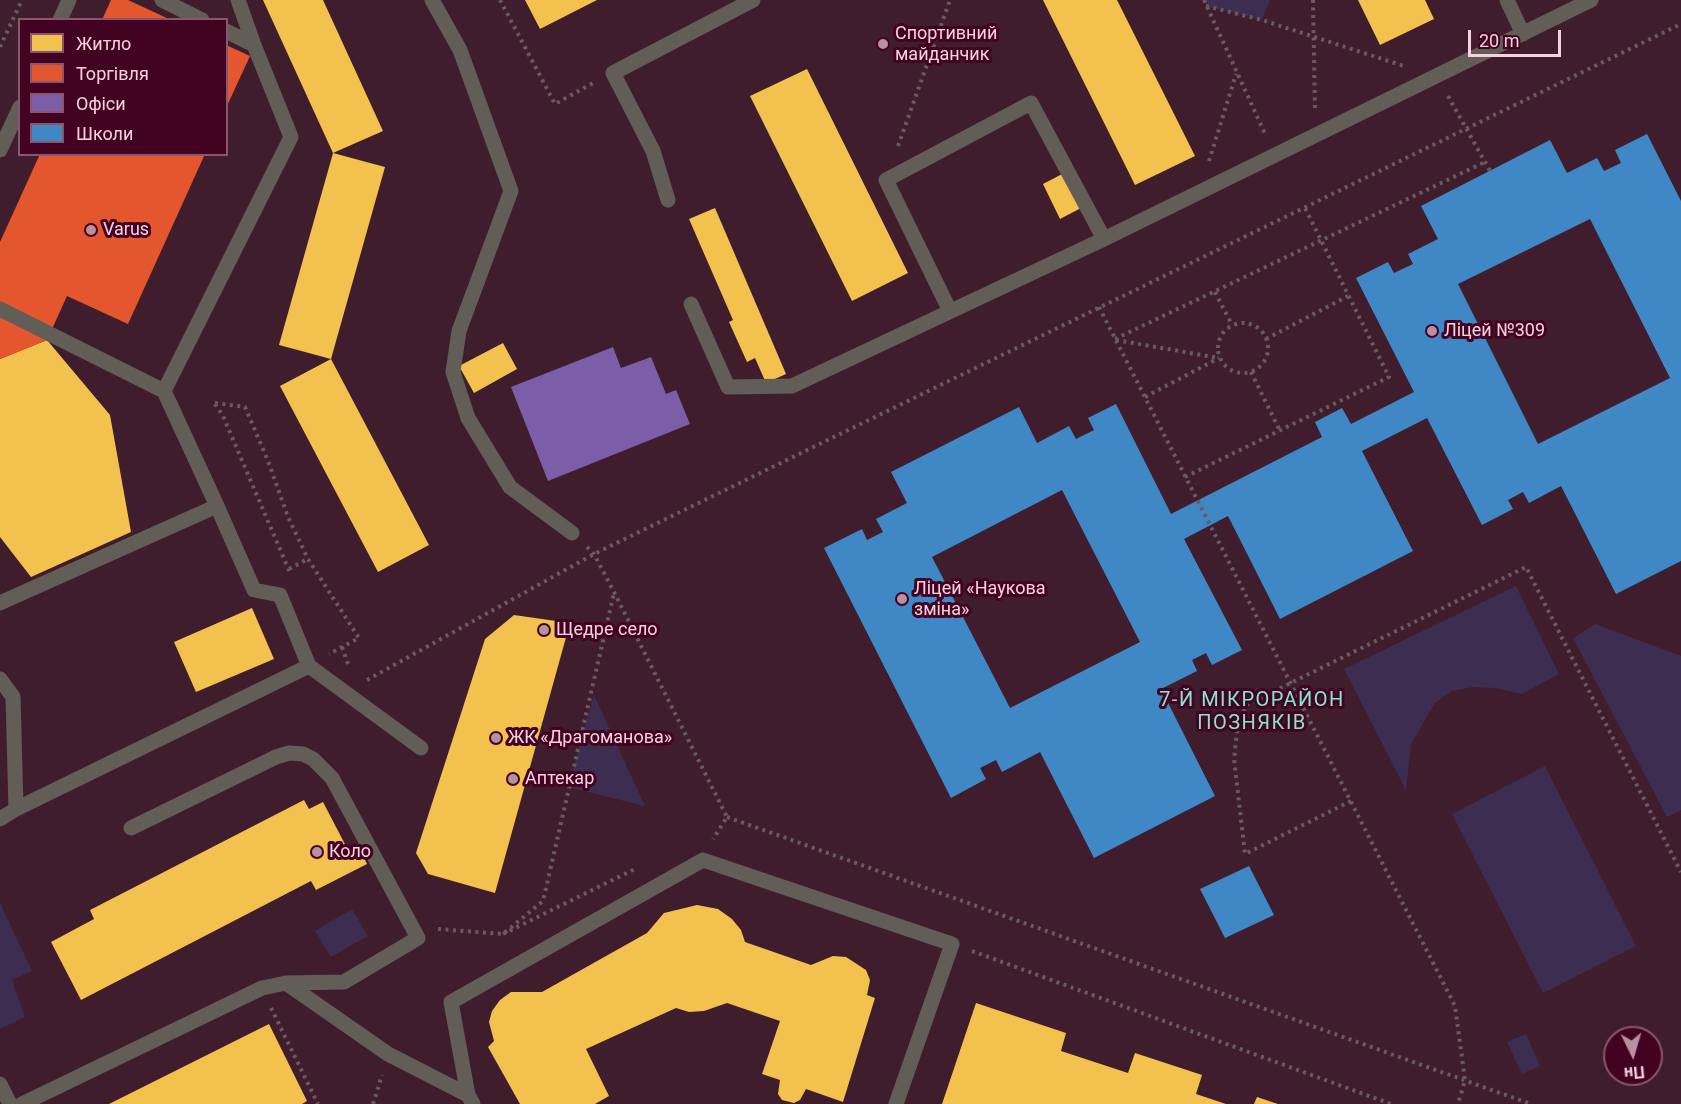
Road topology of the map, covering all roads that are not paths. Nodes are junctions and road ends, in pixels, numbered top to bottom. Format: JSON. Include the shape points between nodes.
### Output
{"nodes":[{"id":1,"x":69,"y":0,"type":"edge"},
{"id":2,"x":162,"y":0,"type":"edge"},
{"id":3,"x":238,"y":0,"type":"edge"},
{"id":4,"x":432,"y":0,"type":"edge"},
{"id":5,"x":753,"y":0,"type":"edge"},
{"id":6,"x":1507,"y":0,"type":"edge"},
{"id":7,"x":1591,"y":0,"type":"edge"},
{"id":8,"x":61,"y":18,"type":"edge"},
{"id":9,"x":198,"y":18,"type":"edge"},
{"id":10,"x":228,"y":33,"type":"edge"},
{"id":11,"x":1523,"y":34,"type":"junction"},
{"id":12,"x":254,"y":45,"type":"junction"},
{"id":13,"x":18,"y":111,"type":"edge"},
{"id":14,"x":0,"y":150,"type":"edge"},
{"id":15,"x":668,"y":200,"type":"dead end"},
{"id":16,"x":1104,"y":239,"type":"junction"},
{"id":17,"x":691,"y":303,"type":"dead end"},
{"id":18,"x":0,"y":309,"type":"edge"},
{"id":19,"x":950,"y":311,"type":"junction"},
{"id":20,"x":164,"y":391,"type":"junction"},
{"id":21,"x":217,"y":507,"type":"junction"},
{"id":22,"x":572,"y":533,"type":"dead end"},
{"id":23,"x":0,"y":603,"type":"edge"},
{"id":24,"x":309,"y":666,"type":"junction"},
{"id":25,"x":0,"y":679,"type":"edge"},
{"id":26,"x":421,"y":748,"type":"dead end"},
{"id":27,"x":16,"y":809,"type":"junction"},
{"id":28,"x":0,"y":819,"type":"edge"},
{"id":29,"x":131,"y":828,"type":"dead end"},
{"id":30,"x":286,"y":983,"type":"junction"},
{"id":31,"x":0,"y":1084,"type":"edge"},
{"id":32,"x":50,"y":1098,"type":"edge"},
{"id":33,"x":470,"y":1099,"type":"edge"},
{"id":34,"x":10,"y":1104,"type":"edge"},
{"id":35,"x":22,"y":1104,"type":"edge"},
{"id":36,"x":896,"y":1104,"type":"edge"}],
"edges":[{"from":1,"to":8,"type":"lane"},
{"from":2,"to":9,"type":"lane"},
{"from":3,"to":12,"type":"lane"},
{"from":4,"to":22,"type":"lane","via":[[460,50],[510,191],[459,331],[453,372],[468,418],[510,487]]},
{"from":5,"to":15,"type":"lane","via":[[613,73],[653,151]]},
{"from":6,"to":11,"type":"lane"},
{"from":7,"to":11,"type":"lane"},
{"from":10,"to":12,"type":"lane"},
{"from":11,"to":16,"type":"lane"},
{"from":12,"to":20,"type":"lane","via":[[291,137]]},
{"from":13,"to":14,"type":"lane"},
{"from":16,"to":19,"type":"lane"},
{"from":16,"to":19,"type":"lane","via":[[1031,103],[886,180]]},
{"from":17,"to":19,"type":"lane","via":[[728,387],[792,386]]},
{"from":18,"to":20,"type":"lane"},
{"from":20,"to":21,"type":"lane"},
{"from":21,"to":23,"type":"lane"},
{"from":21,"to":24,"type":"lane","via":[[254,590],[280,595]]},
{"from":24,"to":26,"type":"lane"},
{"from":24,"to":27,"type":"lane"},
{"from":25,"to":27,"type":"lane","via":[[13,697]]},
{"from":27,"to":28,"type":"lane"},
{"from":29,"to":30,"type":"lane","via":[[276,757],[289,753],[313,759],[332,778],[418,938],[344,982]]},
{"from":30,"to":32,"type":"lane","via":[[262,988]]},
{"from":30,"to":33,"type":"lane","via":[[388,1054]]},
{"from":31,"to":34,"type":"lane"},
{"from":32,"to":35,"type":"lane"},
{"from":33,"to":36,"type":"lane","via":[[451,1002],[703,860],[952,944]]}]}
